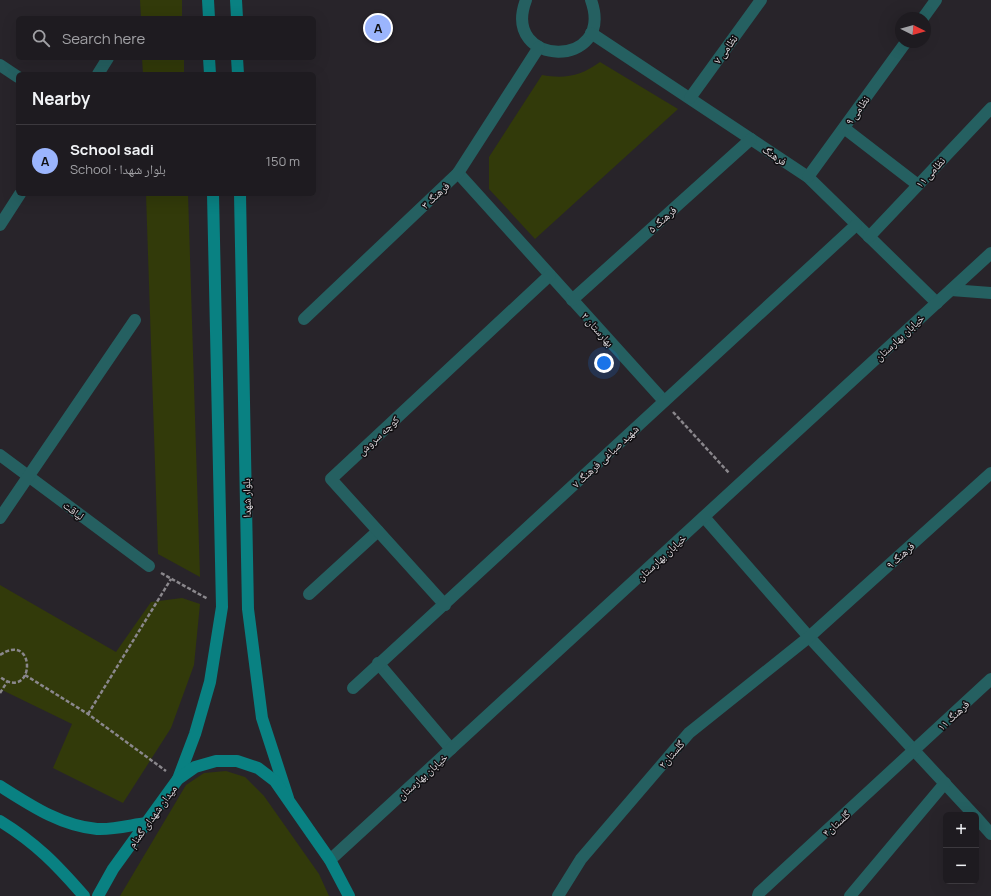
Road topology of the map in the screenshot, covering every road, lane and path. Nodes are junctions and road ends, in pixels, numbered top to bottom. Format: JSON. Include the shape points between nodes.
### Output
{"nodes":[{"id":1,"x":208,"y":0,"type":"edge"},
{"id":2,"x":236,"y":0,"type":"edge"},
{"id":3,"x":526,"y":0,"type":"edge"},
{"id":4,"x":591,"y":0,"type":"edge"},
{"id":5,"x":760,"y":0,"type":"edge"},
{"id":6,"x":936,"y":0,"type":"edge"},
{"id":7,"x":927,"y":12,"type":"edge"},
{"id":8,"x":209,"y":16,"type":"edge"},
{"id":9,"x":237,"y":16,"type":"edge"},
{"id":10,"x":591,"y":33,"type":"junction"},
{"id":11,"x":539,"y":48,"type":"junction"},
{"id":12,"x":902,"y":48,"type":"edge"},
{"id":13,"x":107,"y":60,"type":"edge"},
{"id":14,"x":210,"y":60,"type":"edge"},
{"id":15,"x":237,"y":60,"type":"edge"},
{"id":16,"x":0,"y":65,"type":"edge"},
{"id":17,"x":99,"y":72,"type":"edge"},
{"id":18,"x":210,"y":72,"type":"edge"},
{"id":19,"x":238,"y":72,"type":"edge"},
{"id":20,"x":16,"y":76,"type":"edge"},
{"id":21,"x":690,"y":98,"type":"junction"},
{"id":22,"x":991,"y":108,"type":"edge"},
{"id":23,"x":844,"y":128,"type":"junction"},
{"id":24,"x":751,"y":139,"type":"junction"},
{"id":25,"x":458,"y":173,"type":"junction"},
{"id":26,"x":808,"y":177,"type":"junction"},
{"id":27,"x":918,"y":185,"type":"junction"},
{"id":28,"x":19,"y":196,"type":"edge"},
{"id":29,"x":213,"y":196,"type":"edge"},
{"id":30,"x":240,"y":196,"type":"edge"},
{"id":31,"x":0,"y":225,"type":"edge"},
{"id":32,"x":856,"y":225,"type":"junction"},
{"id":33,"x":869,"y":237,"type":"junction"},
{"id":34,"x":991,"y":253,"type":"edge"},
{"id":35,"x":550,"y":275,"type":"junction"},
{"id":36,"x":951,"y":290,"type":"junction"},
{"id":37,"x":991,"y":293,"type":"edge"},
{"id":38,"x":572,"y":300,"type":"junction"},
{"id":39,"x":937,"y":303,"type":"junction"},
{"id":40,"x":304,"y":319,"type":"dead end"},
{"id":41,"x":135,"y":320,"type":"dead end"},
{"id":42,"x":664,"y":401,"type":"junction"},
{"id":43,"x":0,"y":455,"type":"edge"},
{"id":44,"x":991,"y":473,"type":"edge"},
{"id":45,"x":29,"y":476,"type":"junction"},
{"id":46,"x":739,"y":484,"type":"junction"},
{"id":47,"x":704,"y":516,"type":"junction"},
{"id":48,"x":0,"y":518,"type":"edge"},
{"id":49,"x":378,"y":531,"type":"junction"},
{"id":50,"x":149,"y":566,"type":"joint"},
{"id":51,"x":171,"y":578,"type":"junction"},
{"id":52,"x":309,"y":594,"type":"dead end"},
{"id":53,"x":445,"y":605,"type":"junction"},
{"id":54,"x":222,"y":607,"type":"junction"},
{"id":55,"x":809,"y":637,"type":"junction"},
{"id":56,"x":0,"y":655,"type":"edge"},
{"id":57,"x":378,"y":664,"type":"junction"},
{"id":58,"x":25,"y":676,"type":"junction"},
{"id":59,"x":0,"y":677,"type":"edge"},
{"id":60,"x":991,"y":679,"type":"edge"},
{"id":61,"x":7,"y":682,"type":"junction"},
{"id":62,"x":353,"y":688,"type":"dead end"},
{"id":63,"x":0,"y":693,"type":"edge"},
{"id":64,"x":88,"y":714,"type":"junction"},
{"id":65,"x":451,"y":749,"type":"junction"},
{"id":66,"x":915,"y":750,"type":"junction"},
{"id":67,"x":178,"y":779,"type":"junction"},
{"id":68,"x":945,"y":783,"type":"junction"},
{"id":69,"x":0,"y":786,"type":"edge"},
{"id":70,"x":288,"y":798,"type":"junction"},
{"id":71,"x":971,"y":812,"type":"edge"},
{"id":72,"x":979,"y":820,"type":"edge"},
{"id":73,"x":0,"y":822,"type":"edge"},
{"id":74,"x":146,"y":823,"type":"junction"},
{"id":75,"x":991,"y":834,"type":"edge"},
{"id":76,"x":330,"y":860,"type":"junction"},
{"id":77,"x":84,"y":896,"type":"edge"},
{"id":78,"x":98,"y":896,"type":"edge"},
{"id":79,"x":348,"y":896,"type":"edge"},
{"id":80,"x":558,"y":896,"type":"edge"},
{"id":81,"x":758,"y":896,"type":"edge"},
{"id":82,"x":850,"y":896,"type":"edge"}],
"edges":[{"from":1,"to":8,"type":"main road"},
{"from":2,"to":9,"type":"main road"},
{"from":3,"to":11,"type":"street","via":[[522,20],[530,40]]},
{"from":4,"to":10,"type":"street","via":[[595,10],[595,22]]},
{"from":5,"to":21,"type":"street","name":"نظامی ۷"},
{"from":6,"to":7,"type":"street"},
{"from":10,"to":11,"type":"street","via":[[579,46],[562,53]]},
{"from":10,"to":21,"type":"street","name":"فرهنگ"},
{"from":11,"to":25,"type":"street","name":"فرهنگ ۳"},
{"from":12,"to":23,"type":"street","name":"نظامی ۹"},
{"from":13,"to":17,"type":"street"},
{"from":14,"to":18,"type":"main road"},
{"from":15,"to":19,"type":"main road"},
{"from":16,"to":20,"type":"street"},
{"from":21,"to":24,"type":"street","name":"فرهنگ"},
{"from":22,"to":27,"type":"street","name":"نظامی ۱۱"},
{"from":23,"to":26,"type":"street","name":"نظامی ۹"},
{"from":23,"to":27,"type":"street"},
{"from":24,"to":26,"type":"street","name":"فرهنگ"},
{"from":24,"to":38,"type":"street","name":"فرهنگ ۵"},
{"from":25,"to":35,"type":"street","name":"بهارستان ۲"},
{"from":25,"to":40,"type":"street","name":"فرهنگ ۳"},
{"from":26,"to":32,"type":"street","name":"فرهنگ"},
{"from":27,"to":33,"type":"street","name":"نظامی ۱۱"},
{"from":28,"to":31,"type":"street"},
{"from":29,"to":54,"type":"main road"},
{"from":30,"to":70,"type":"main road","name":"بلوار شهدا","via":[[248,609],[262,718]]},
{"from":32,"to":33,"type":"street","name":"فرهنگ"},
{"from":32,"to":42,"type":"street","name":"شهید صباغی فرهنگ ۷"},
{"from":33,"to":39,"type":"street","name":"فرهنگ"},
{"from":34,"to":36,"type":"street","name":"خیابان بهارستان"},
{"from":35,"to":38,"type":"street","name":"بهارستان ۲"},
{"from":35,"to":49,"type":"street","name":"کوچه سروش","via":[[331,478]]},
{"from":36,"to":37,"type":"street"},
{"from":36,"to":39,"type":"street","name":"خیابان بهارستان"},
{"from":38,"to":42,"type":"street","name":"بهارستان ۲"},
{"from":39,"to":46,"type":"street","name":"خیابان بهارستان"},
{"from":41,"to":45,"type":"street"},
{"from":42,"to":46,"type":"path"},
{"from":42,"to":53,"type":"street","name":"شهید صباغی فرهنگ ۷"},
{"from":43,"to":45,"type":"street","name":"لیاقت"},
{"from":44,"to":55,"type":"street","name":"فرهنگ ۹"},
{"from":45,"to":48,"type":"street"},
{"from":45,"to":50,"type":"street","name":"لیاقت"},
{"from":46,"to":47,"type":"street","name":"خیابان بهارستان"},
{"from":47,"to":55,"type":"street"},
{"from":47,"to":65,"type":"street","name":"خیابان بهارستان"},
{"from":49,"to":52,"type":"street"},
{"from":49,"to":53,"type":"street","name":"کوچه سروش"},
{"from":50,"to":51,"type":"path"},
{"from":51,"to":54,"type":"path"},
{"from":51,"to":64,"type":"path"},
{"from":53,"to":57,"type":"street","name":"شهید صباغی فرهنگ ۷"},
{"from":54,"to":67,"type":"main road","via":[[210,682],[195,734]]},
{"from":55,"to":66,"type":"street"},
{"from":55,"to":80,"type":"street","name":"گلستان۲","via":[[689,733],[581,859]]},
{"from":56,"to":58,"type":"path","via":[[7,650],[17,650],[25,657],[28,666]]},
{"from":57,"to":62,"type":"street","name":"شهید صباغی فرهنگ ۷"},
{"from":57,"to":65,"type":"street"},
{"from":58,"to":61,"type":"path","via":[[17,682]]},
{"from":58,"to":64,"type":"path"},
{"from":59,"to":61,"type":"path"},
{"from":60,"to":66,"type":"street","name":"فرهنگ ۱۱"},
{"from":61,"to":63,"type":"path"},
{"from":64,"to":67,"type":"path"},
{"from":65,"to":76,"type":"street","name":"خیابان بهارستان"},
{"from":66,"to":68,"type":"street"},
{"from":66,"to":81,"type":"street","name":"گلستان۴"},
{"from":67,"to":70,"type":"main road","name":"میدان شهدای گمنام","via":[[195,767],[216,761],[238,761],[258,768],[275,781]]},
{"from":67,"to":74,"type":"main road","name":"میدان شهدای گمنام"},
{"from":68,"to":71,"type":"street"},
{"from":68,"to":82,"type":"street"},
{"from":69,"to":74,"type":"main road","via":[[40,810],[70,824],[98,829]]},
{"from":70,"to":76,"type":"main road","name":"میدان شهدای گمنام"},
{"from":72,"to":75,"type":"street"},
{"from":73,"to":77,"type":"main road","via":[[26,837],[50,858]]},
{"from":74,"to":78,"type":"main road","name":"میدان شهدای گمنام","via":[[113,869]]},
{"from":76,"to":79,"type":"main road","name":"میدان شهدای گمنام"}]}
